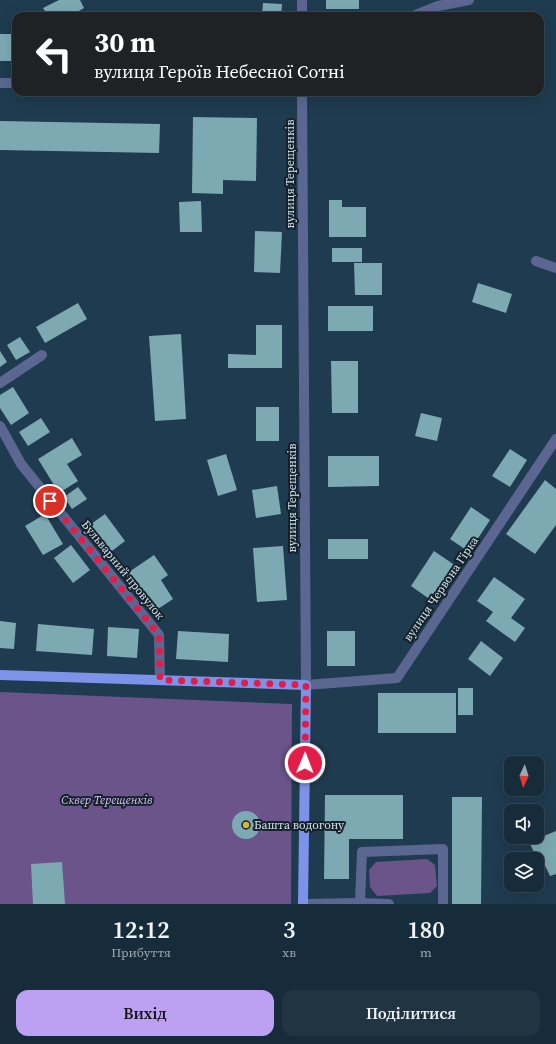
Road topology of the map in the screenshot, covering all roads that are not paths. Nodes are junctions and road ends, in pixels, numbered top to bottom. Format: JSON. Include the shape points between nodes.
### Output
{"nodes":[{"id":1,"x":302,"y":0,"type":"edge"},
{"id":2,"x":468,"y":0,"type":"edge"},
{"id":3,"x":302,"y":12,"type":"edge"},
{"id":4,"x":423,"y":12,"type":"edge"},
{"id":5,"x":0,"y":83,"type":"edge"},
{"id":6,"x":12,"y":83,"type":"edge"},
{"id":7,"x":302,"y":96,"type":"edge"},
{"id":8,"x":536,"y":261,"type":"dead end"},
{"id":9,"x":556,"y":268,"type":"edge"},
{"id":10,"x":42,"y":355,"type":"dead end"},
{"id":11,"x":0,"y":383,"type":"edge"},
{"id":12,"x":0,"y":426,"type":"edge"},
{"id":13,"x":556,"y":439,"type":"edge"},
{"id":14,"x":0,"y":675,"type":"edge"},
{"id":15,"x":160,"y":680,"type":"junction"},
{"id":16,"x":306,"y":685,"type":"junction"},
{"id":17,"x":360,"y":902,"type":"junction"},
{"id":18,"x":303,"y":904,"type":"edge"},
{"id":19,"x":389,"y":904,"type":"edge"},
{"id":20,"x":443,"y":904,"type":"edge"}],
"edges":[{"from":1,"to":3,"type":"street"},
{"from":2,"to":4,"type":"street"},
{"from":5,"to":6,"type":"street"},
{"from":7,"to":16,"type":"street","name":"вулиця Терещенків"},
{"from":8,"to":9,"type":"street"},
{"from":10,"to":11,"type":"street"},
{"from":12,"to":15,"type":"street","name":"Бульварний провулок","via":[[21,464],[159,635]]},
{"from":13,"to":16,"type":"street","name":"вулиця Червона Гірка","via":[[397,678]]},
{"from":14,"to":15,"type":"main road"},
{"from":15,"to":16,"type":"main road"},
{"from":16,"to":18,"type":"main road","name":"вулиця Терещенків"},
{"from":17,"to":18,"type":"street"},
{"from":17,"to":19,"type":"street"},
{"from":17,"to":20,"type":"street","via":[[362,852],[443,849]]}]}
